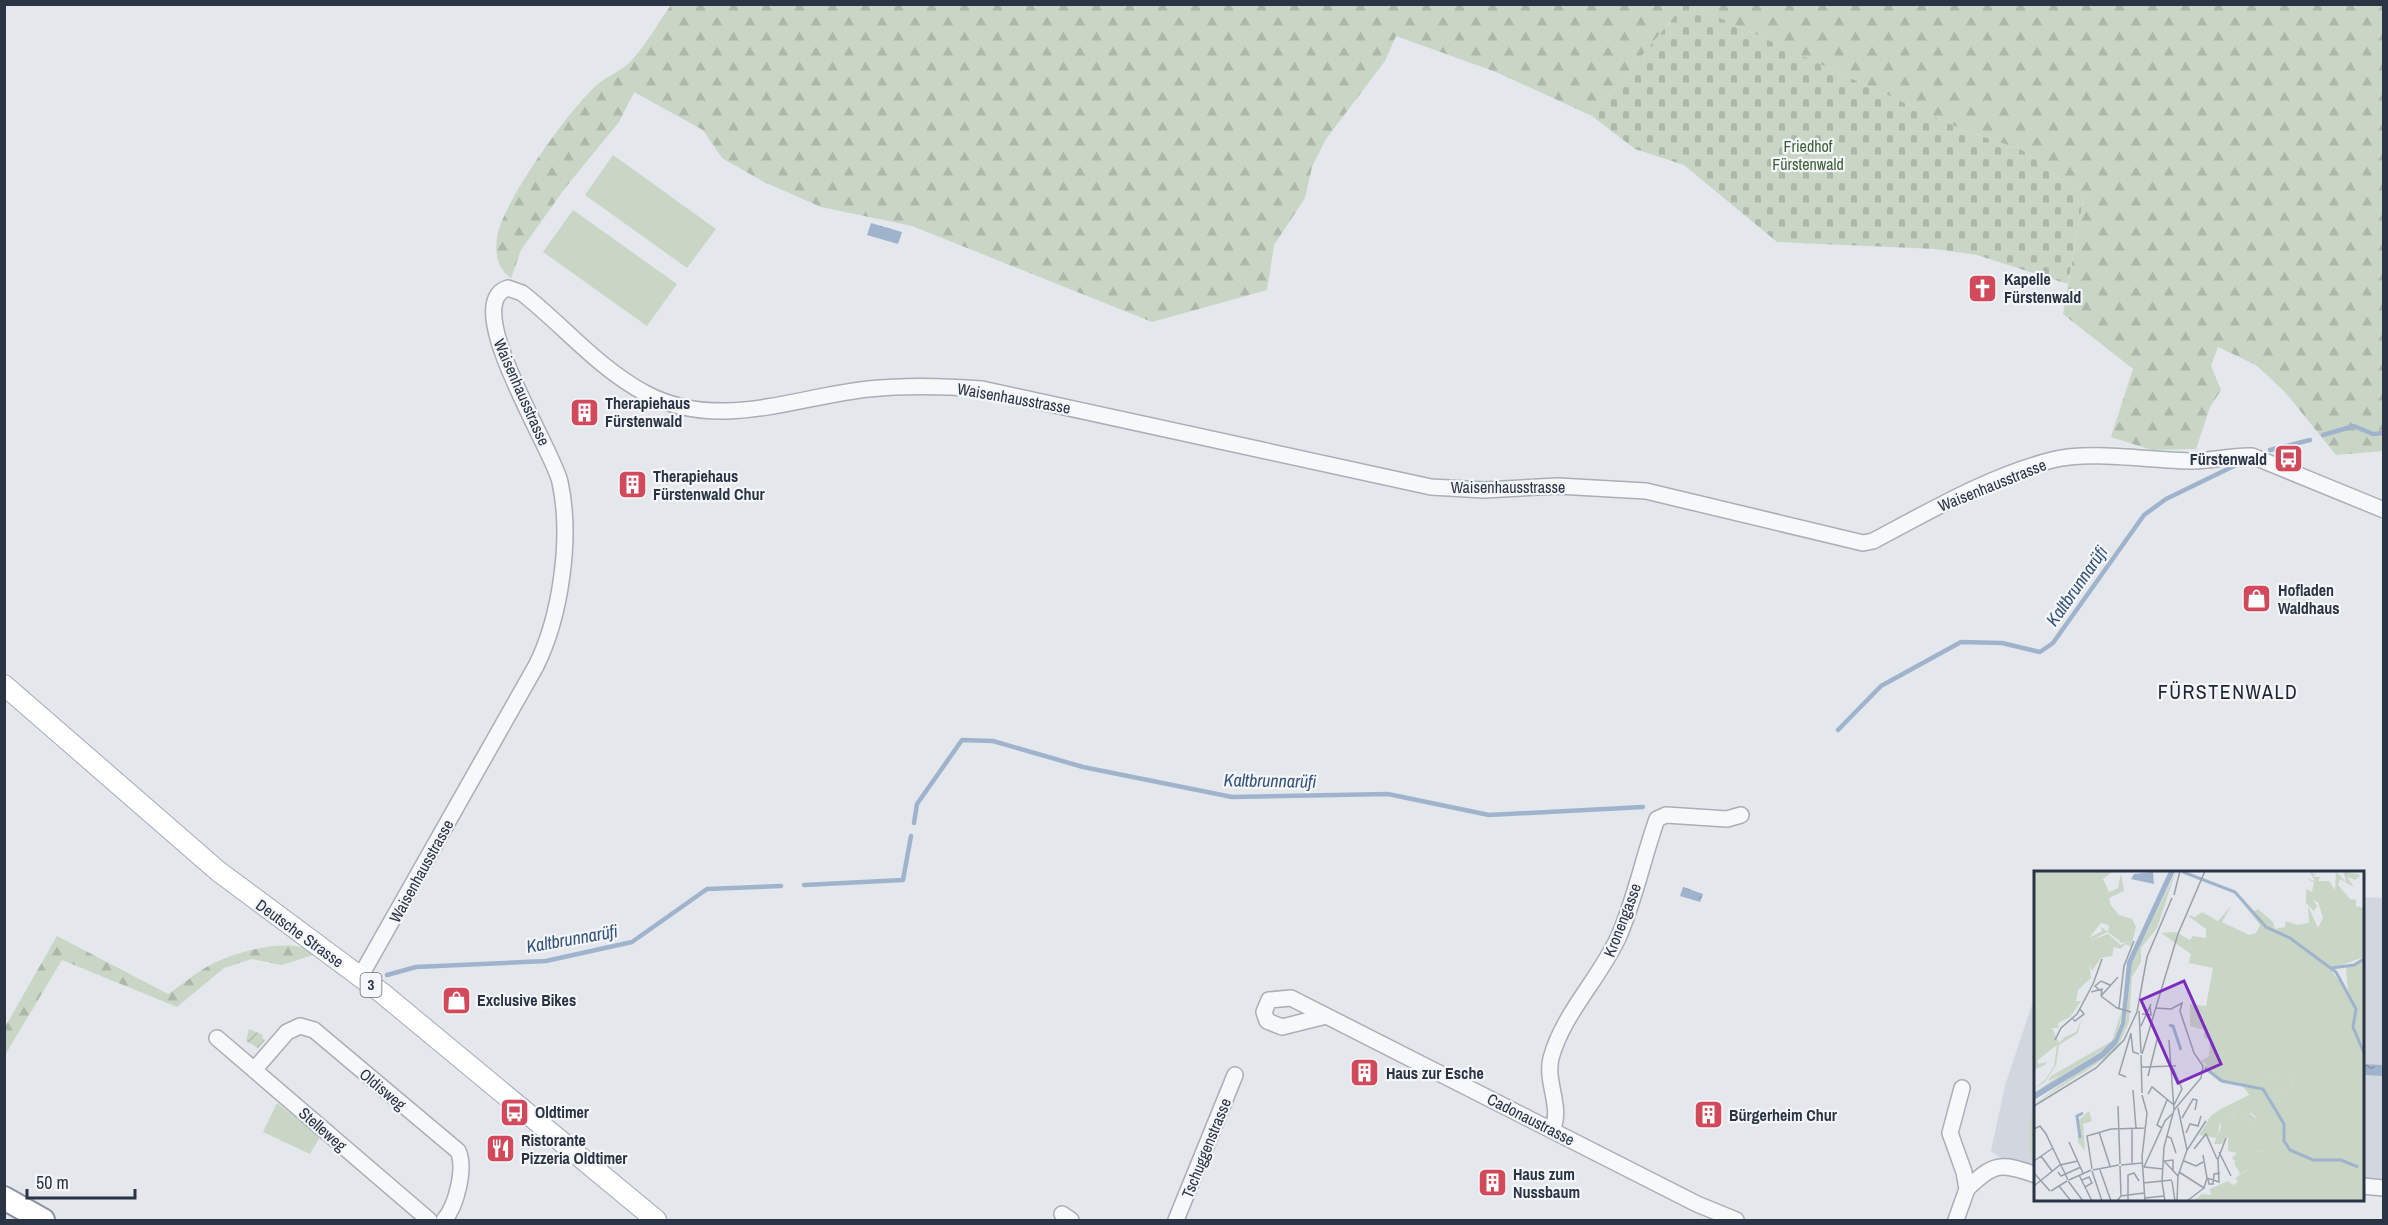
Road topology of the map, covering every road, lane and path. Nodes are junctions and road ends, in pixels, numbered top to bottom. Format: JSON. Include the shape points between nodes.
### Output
{"nodes":[{"id":1,"x":2384,"y":510,"type":"edge"},
{"id":2,"x":4,"y":685,"type":"edge"},
{"id":3,"x":1741,"y":815,"type":"dead end"},
{"id":4,"x":360,"y":977,"type":"junction"},
{"id":5,"x":1326,"y":1016,"type":"dead end"},
{"id":6,"x":217,"y":1038,"type":"dead end"},
{"id":7,"x":254,"y":1070,"type":"junction"},
{"id":8,"x":1235,"y":1075,"type":"dead end"},
{"id":9,"x":1962,"y":1088,"type":"dead end"},
{"id":10,"x":1552,"y":1130,"type":"junction"},
{"id":11,"x":2034,"y":1174,"type":"edge"},
{"id":12,"x":2364,"y":1186,"type":"edge"},
{"id":13,"x":2384,"y":1188,"type":"edge"},
{"id":14,"x":1967,"y":1189,"type":"junction"},
{"id":15,"x":4,"y":1198,"type":"edge"},
{"id":16,"x":43,"y":1221,"type":"edge"},
{"id":17,"x":429,"y":1221,"type":"edge"},
{"id":18,"x":444,"y":1221,"type":"edge"},
{"id":19,"x":657,"y":1221,"type":"edge"},
{"id":20,"x":1176,"y":1221,"type":"edge"},
{"id":21,"x":1736,"y":1221,"type":"edge"},
{"id":22,"x":1956,"y":1221,"type":"edge"}],
"edges":[{"from":1,"to":4,"type":"street","name":"Waisenhausstrasse","via":[[2252,456],[2197,461],[2073,457],[1988,483],[1863,543],[1646,491],[1558,486],[1484,490],[1431,487],[982,389],[922,384],[866,389],[738,412],[694,410],[658,399],[631,384],[576,343],[526,297],[508,288],[499,293],[493,304],[496,334],[561,483],[564,536],[556,610],[536,666]]},
{"from":2,"to":4,"type":"main road","name":"Deutsche Strasse","number":"3","via":[[218,871]]},
{"from":3,"to":10,"type":"street","name":"Kronengasse","via":[[1727,819],[1665,815],[1657,819],[1619,936],[1560,1036],[1552,1057],[1550,1089],[1557,1112]]},
{"from":4,"to":19,"type":"main road","name":"Deutsche Strasse","number":"3"},
{"from":5,"to":10,"type":"street","name":"Cadonaustrasse"},
{"from":6,"to":7,"type":"street","name":"Stelleweg"},
{"from":7,"to":17,"type":"street","name":"Stelleweg"},
{"from":7,"to":18,"type":"street","name":"Oldisweg","via":[[287,1032],[300,1026],[314,1030],[458,1151],[461,1158],[452,1212]]},
{"from":8,"to":20,"type":"street","name":"Tschuggenstrasse"},
{"from":9,"to":14,"type":"street","via":[[1950,1133]]},
{"from":10,"to":21,"type":"street","name":"Cadonaustrasse"},
{"from":11,"to":14,"type":"street","via":[[2016,1167],[1995,1166]]},
{"from":12,"to":13,"type":"street"},
{"from":14,"to":22,"type":"street"},
{"from":15,"to":16,"type":"highway"}]}
